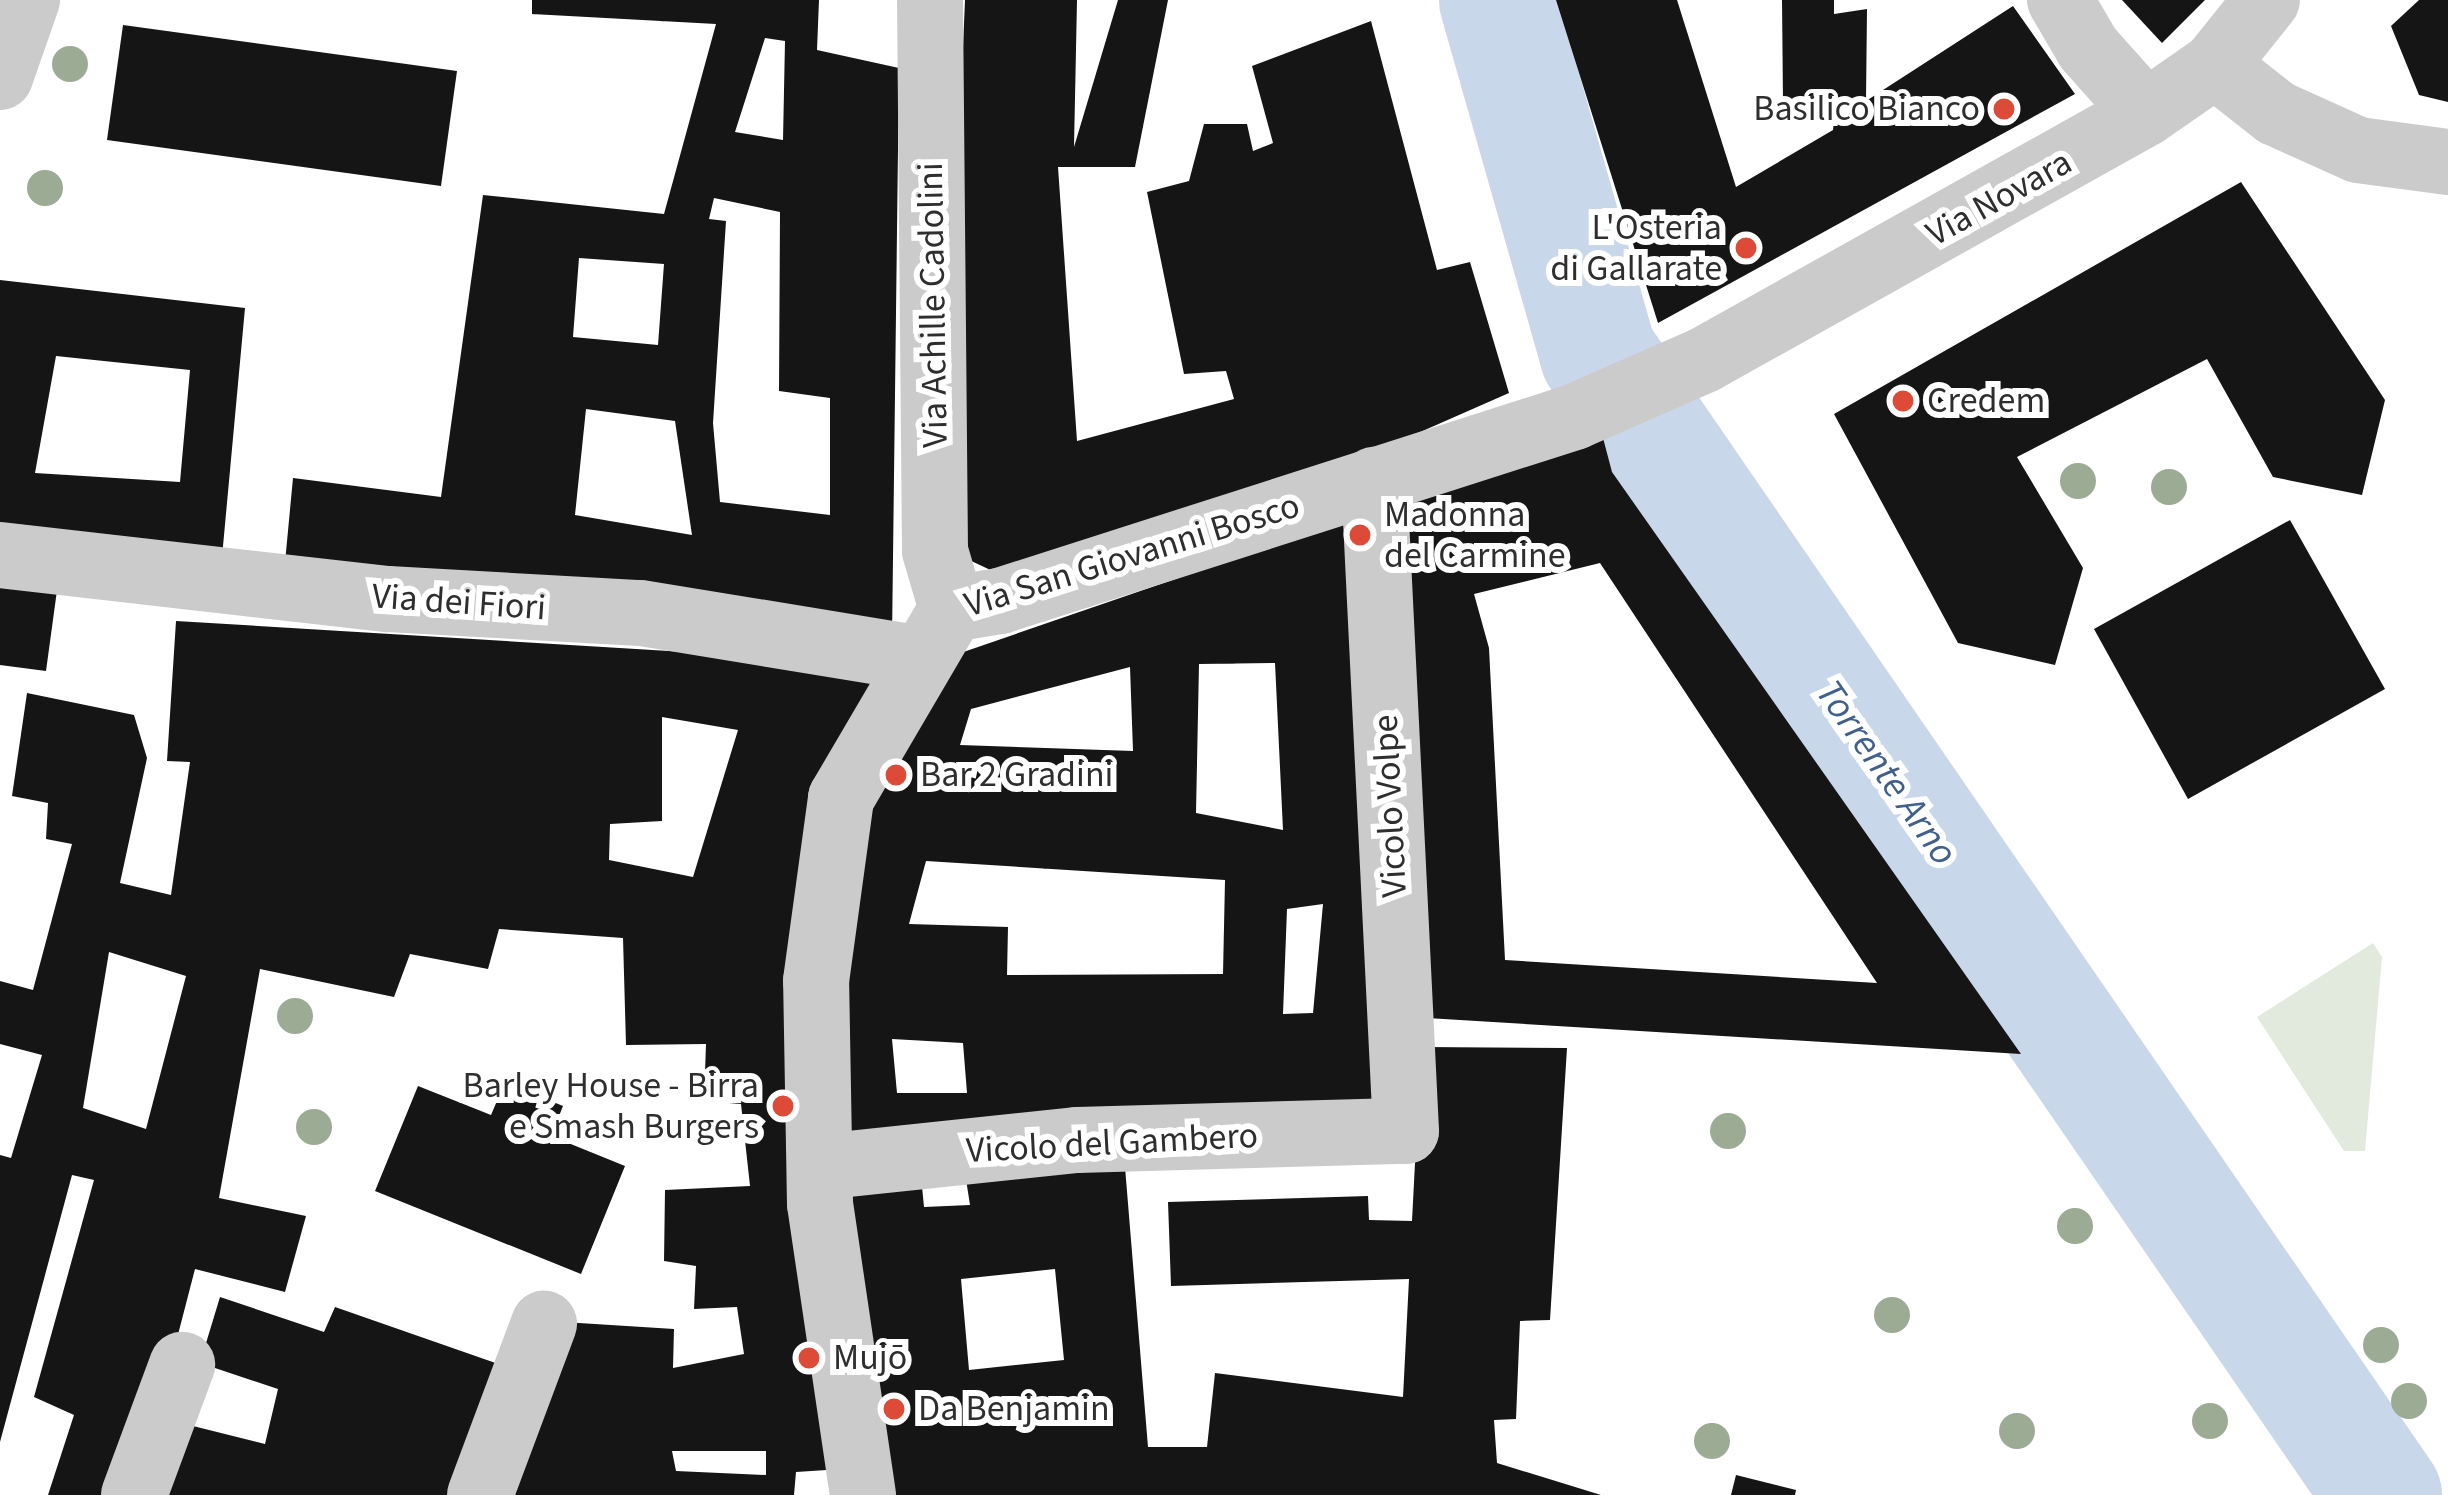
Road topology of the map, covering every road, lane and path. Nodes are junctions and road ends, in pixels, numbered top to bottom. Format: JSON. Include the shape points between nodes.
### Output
{"nodes":[{"id":1,"x":27,"y":0,"type":"edge"},
{"id":2,"x":930,"y":0,"type":"edge"},
{"id":3,"x":2060,"y":0,"type":"edge"},
{"id":4,"x":2267,"y":0,"type":"edge"},
{"id":5,"x":2215,"y":65,"type":"junction"},
{"id":6,"x":0,"y":76,"type":"edge"},
{"id":7,"x":2146,"y":113,"type":"junction"},
{"id":8,"x":2448,"y":162,"type":"edge"},
{"id":9,"x":1705,"y":360,"type":"joint"},
{"id":10,"x":1374,"y":480,"type":"junction"},
{"id":11,"x":0,"y":555,"type":"edge"},
{"id":12,"x":934,"y":633,"type":"junction"},
{"id":13,"x":1406,"y":1131,"type":"joint"},
{"id":14,"x":820,"y":1167,"type":"junction"},
{"id":15,"x":544,"y":1324,"type":"dead end"},
{"id":16,"x":182,"y":1365,"type":"dead end"},
{"id":17,"x":134,"y":1495,"type":"edge"},
{"id":18,"x":480,"y":1495,"type":"edge"},
{"id":19,"x":863,"y":1495,"type":"edge"}],
"edges":[{"from":1,"to":6,"type":"street"},
{"from":2,"to":12,"type":"street","name":"Via Achille Cadolini"},
{"from":3,"to":7,"type":"street","via":[[2088,47]]},
{"from":4,"to":5,"type":"street","name":"Via Novara"},
{"from":5,"to":7,"type":"street","name":"Via Novara"},
{"from":5,"to":8,"type":"street","via":[[2276,113],[2358,150]]},
{"from":7,"to":9,"type":"street","name":"Via Novara"},
{"from":9,"to":10,"type":"street","name":"Via San Giovanni Bosco","via":[[1574,417]]},
{"from":10,"to":12,"type":"street","name":"Via San Giovanni Bosco","via":[[1000,601]]},
{"from":10,"to":13,"type":"street","name":"Vicolo Volpe"},
{"from":11,"to":12,"type":"street","name":"Via dei Fiori","via":[[388,599]]},
{"from":12,"to":14,"type":"street","via":[[841,798],[815,981]]},
{"from":13,"to":14,"type":"street","name":"Vicolo del Gambero","via":[[1077,1140]]},
{"from":14,"to":19,"type":"street"},
{"from":15,"to":18,"type":"street"},
{"from":16,"to":17,"type":"street"}]}
